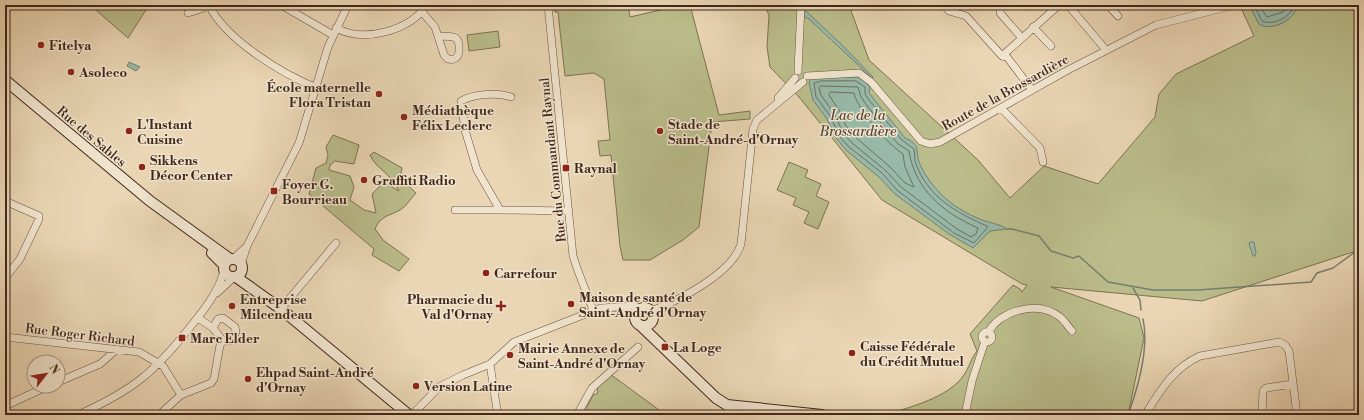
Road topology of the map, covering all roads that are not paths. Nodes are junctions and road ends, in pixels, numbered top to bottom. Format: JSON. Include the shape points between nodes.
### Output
{"nodes":[{"id":1,"x":281,"y":5,"type":"edge"},
{"id":2,"x":348,"y":5,"type":"edge"},
{"id":3,"x":427,"y":5,"type":"edge"},
{"id":4,"x":548,"y":5,"type":"edge"},
{"id":5,"x":801,"y":5,"type":"edge"},
{"id":6,"x":944,"y":5,"type":"edge"},
{"id":7,"x":1000,"y":5,"type":"edge"},
{"id":8,"x":1059,"y":5,"type":"edge"},
{"id":9,"x":1068,"y":5,"type":"edge"},
{"id":10,"x":1108,"y":5,"type":"edge"},
{"id":11,"x":1234,"y":5,"type":"edge"},
{"id":12,"x":209,"y":6,"type":"edge"},
{"id":13,"x":422,"y":12,"type":"junction"},
{"id":14,"x":188,"y":13,"type":"dead end"},
{"id":15,"x":1118,"y":16,"type":"dead end"},
{"id":16,"x":1033,"y":27,"type":"junction"},
{"id":17,"x":335,"y":31,"type":"junction"},
{"id":18,"x":439,"y":36,"type":"dead end"},
{"id":19,"x":1022,"y":38,"type":"junction"},
{"id":20,"x":1051,"y":46,"type":"dead end"},
{"id":21,"x":1106,"y":50,"type":"junction"},
{"id":22,"x":1002,"y":56,"type":"junction"},
{"id":23,"x":797,"y":74,"type":"junction"},
{"id":24,"x":805,"y":79,"type":"junction"},
{"id":25,"x":5,"y":80,"type":"edge"},
{"id":26,"x":317,"y":88,"type":"junction"},
{"id":27,"x":1032,"y":90,"type":"junction"},
{"id":28,"x":511,"y":97,"type":"dead end"},
{"id":29,"x":769,"y":108,"type":"junction"},
{"id":30,"x":1001,"y":108,"type":"junction"},
{"id":31,"x":1043,"y":162,"type":"dead end"},
{"id":32,"x":5,"y":201,"type":"edge"},
{"id":33,"x":455,"y":210,"type":"dead end"},
{"id":34,"x":500,"y":210,"type":"junction"},
{"id":35,"x":569,"y":211,"type":"junction"},
{"id":36,"x":336,"y":243,"type":"dead end"},
{"id":37,"x":233,"y":268,"type":"junction"},
{"id":38,"x":5,"y":278,"type":"edge"},
{"id":39,"x":213,"y":297,"type":"junction"},
{"id":40,"x":280,"y":309,"type":"junction"},
{"id":41,"x":593,"y":310,"type":"junction"},
{"id":42,"x":638,"y":316,"type":"junction"},
{"id":43,"x":652,"y":316,"type":"junction"},
{"id":44,"x":198,"y":318,"type":"junction"},
{"id":45,"x":213,"y":328,"type":"junction"},
{"id":46,"x":1072,"y":331,"type":"dead end"},
{"id":47,"x":5,"y":337,"type":"edge"},
{"id":48,"x":657,"y":340,"type":"junction"},
{"id":49,"x":223,"y":341,"type":"junction"},
{"id":50,"x":638,"y":347,"type":"dead end"},
{"id":51,"x":117,"y":349,"type":"junction"},
{"id":52,"x":160,"y":364,"type":"junction"},
{"id":53,"x":490,"y":364,"type":"junction"},
{"id":54,"x":66,"y":379,"type":"edge"},
{"id":55,"x":1293,"y":384,"type":"junction"},
{"id":56,"x":31,"y":394,"type":"edge"},
{"id":57,"x":181,"y":395,"type":"junction"},
{"id":58,"x":5,"y":406,"type":"edge"},
{"id":59,"x":496,"y":414,"type":"edge"},
{"id":60,"x":78,"y":415,"type":"edge"},
{"id":61,"x":159,"y":415,"type":"edge"},
{"id":62,"x":409,"y":415,"type":"edge"},
{"id":63,"x":412,"y":415,"type":"edge"},
{"id":64,"x":576,"y":415,"type":"edge"},
{"id":65,"x":822,"y":415,"type":"edge"},
{"id":66,"x":965,"y":415,"type":"edge"},
{"id":67,"x":1145,"y":415,"type":"edge"},
{"id":68,"x":1262,"y":415,"type":"edge"},
{"id":69,"x":1297,"y":415,"type":"edge"}],
"edges":[{"from":1,"to":17,"type":"street"},
{"from":2,"to":17,"type":"street"},
{"from":3,"to":13,"type":"street"},
{"from":4,"to":35,"type":"street","name":"Rue du Commandant Raynal"},
{"from":5,"to":23,"type":"street"},
{"from":6,"to":22,"type":"street","via":[[949,11],[966,16]]},
{"from":7,"to":19,"type":"street","via":[[1000,13]]},
{"from":8,"to":16,"type":"street"},
{"from":9,"to":21,"type":"street"},
{"from":10,"to":15,"type":"street"},
{"from":11,"to":21,"type":"street","name":"Route de la Brossardière","via":[[1156,25]]},
{"from":12,"to":14,"type":"street"},
{"from":12,"to":26,"type":"street","via":[[223,25],[258,56]]},
{"from":13,"to":17,"type":"street","via":[[402,25],[364,36]]},
{"from":13,"to":18,"type":"street"},
{"from":16,"to":19,"type":"street"},
{"from":16,"to":20,"type":"street"},
{"from":17,"to":26,"type":"street"},
{"from":19,"to":22,"type":"street"},
{"from":21,"to":27,"type":"street","name":"Route de la Brossardière"},
{"from":22,"to":27,"type":"street","via":[[1007,57]]},
{"from":23,"to":24,"type":"street","via":[[798,82]]},
{"from":23,"to":24,"type":"street","via":[[804,71]]},
{"from":23,"to":29,"type":"street"},
{"from":24,"to":29,"type":"street"},
{"from":24,"to":30,"type":"street","name":"Route de la Brossardière","via":[[859,73],[871,82],[921,141],[930,144],[940,142]]},
{"from":25,"to":37,"type":"main road","name":"Rue des Sables","via":[[83,147]]},
{"from":26,"to":37,"type":"street","via":[[299,143],[247,246]]},
{"from":27,"to":30,"type":"street","name":"Route de la Brossardière"},
{"from":28,"to":34,"type":"street","via":[[503,94],[468,97],[461,101],[465,130],[477,170]]},
{"from":29,"to":43,"type":"street","via":[[756,120],[753,129],[738,254],[725,267]]},
{"from":30,"to":31,"type":"street","via":[[1040,148]]},
{"from":32,"to":38,"type":"street","via":[[39,216],[20,258]]},
{"from":33,"to":34,"type":"street"},
{"from":34,"to":35,"type":"street"},
{"from":35,"to":41,"type":"street","name":"Rue du Commandant Raynal","via":[[573,256]]},
{"from":36,"to":40,"type":"street"},
{"from":37,"to":39,"type":"street"},
{"from":37,"to":39,"type":"street"},
{"from":37,"to":40,"type":"main road","name":"Rue des Sables","via":[[248,278]]},
{"from":39,"to":44,"type":"street"},
{"from":40,"to":62,"type":"main road","name":"Rue des Sables"},
{"from":41,"to":42,"type":"street","via":[[634,306]]},
{"from":41,"to":53,"type":"street","via":[[514,342]]},
{"from":42,"to":43,"type":"main road","via":[[646,308]]},
{"from":42,"to":43,"type":"main road","via":[[648,325]]},
{"from":42,"to":48,"type":"main road"},
{"from":43,"to":48,"type":"main road","via":[[653,331]]},
{"from":44,"to":45,"type":"street"},
{"from":44,"to":52,"type":"street"},
{"from":45,"to":49,"type":"street"},
{"from":45,"to":49,"type":"street","via":[[218,320],[223,318],[235,327],[236,332],[231,341]]},
{"from":46,"to":66,"type":"street","via":[[1060,317],[1051,312],[1032,308],[1004,316],[992,325],[988,332],[991,339],[985,342],[972,381]]},
{"from":47,"to":51,"type":"street","name":"Rue Roger Richard"},
{"from":48,"to":65,"type":"main road","via":[[716,398],[727,405]]},
{"from":49,"to":57,"type":"street","via":[[211,383]]},
{"from":50,"to":64,"type":"street","via":[[592,388]]},
{"from":51,"to":52,"type":"street","name":"Rue Roger Richard","via":[[139,352]]},
{"from":51,"to":54,"type":"street","via":[[100,364]]},
{"from":52,"to":57,"type":"street","name":"Rue Roger Richard"},
{"from":52,"to":60,"type":"street","via":[[133,387]]},
{"from":53,"to":59,"type":"street"},
{"from":53,"to":63,"type":"street","via":[[439,387]]},
{"from":55,"to":67,"type":"street","via":[[1289,352],[1285,344],[1279,342],[1200,356],[1176,371]]},
{"from":55,"to":68,"type":"street","via":[[1266,388],[1263,391]]},
{"from":55,"to":69,"type":"street"},
{"from":56,"to":58,"type":"street"},
{"from":57,"to":61,"type":"street"}]}
